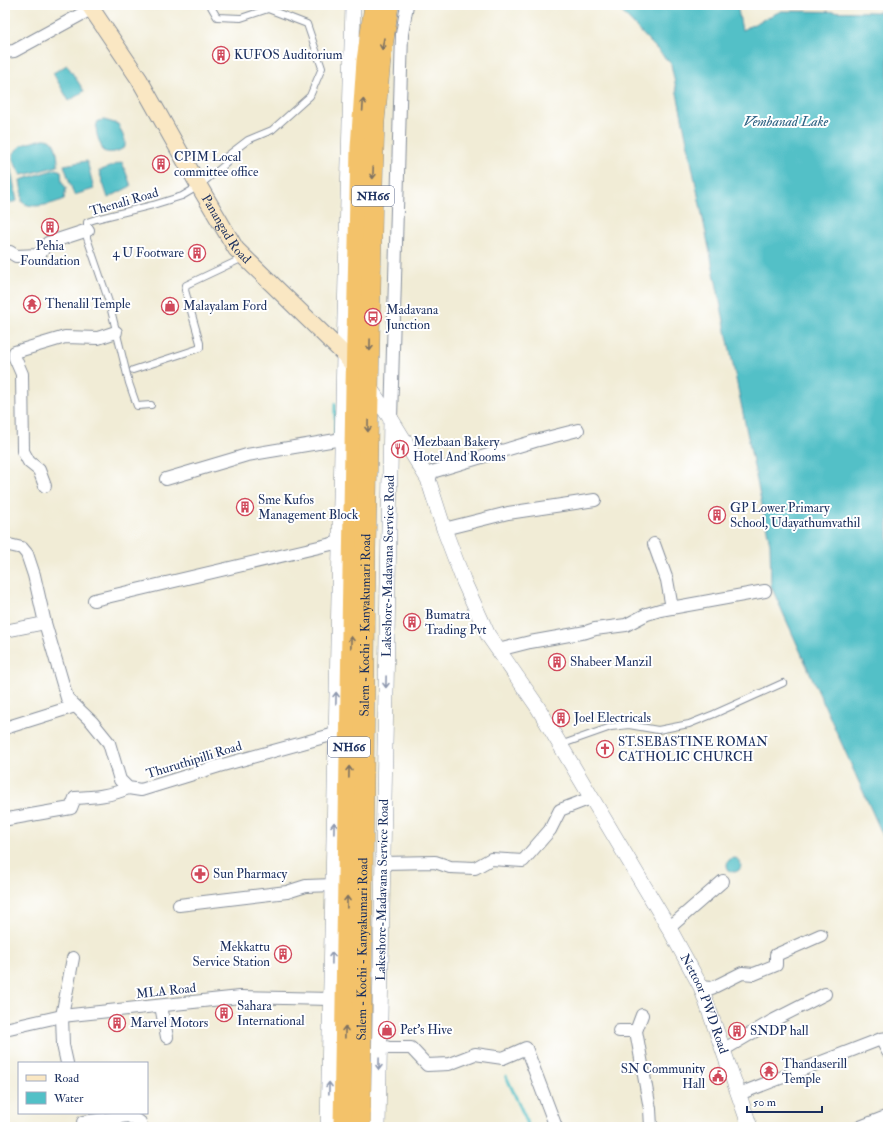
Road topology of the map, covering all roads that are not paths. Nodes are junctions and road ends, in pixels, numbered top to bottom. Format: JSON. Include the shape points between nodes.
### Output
{"nodes":[{"id":1,"x":210,"y":5,"type":"edge"},
{"id":2,"x":353,"y":5,"type":"edge"},
{"id":3,"x":374,"y":5,"type":"edge"},
{"id":4,"x":389,"y":5,"type":"edge"},
{"id":5,"x":407,"y":5,"type":"edge"},
{"id":6,"x":90,"y":7,"type":"edge"},
{"id":7,"x":5,"y":52,"type":"edge"},
{"id":8,"x":199,"y":186,"type":"junction"},
{"id":9,"x":88,"y":230,"type":"junction"},
{"id":10,"x":5,"y":253,"type":"edge"},
{"id":11,"x":245,"y":257,"type":"junction"},
{"id":12,"x":116,"y":332,"type":"junction"},
{"id":13,"x":349,"y":361,"type":"junction"},
{"id":14,"x":133,"y":370,"type":"dead end"},
{"id":15,"x":369,"y":387,"type":"junction"},
{"id":16,"x":151,"y":405,"type":"dead end"},
{"id":17,"x":391,"y":419,"type":"junction"},
{"id":18,"x":578,"y":430,"type":"dead end"},
{"id":19,"x":342,"y":439,"type":"junction"},
{"id":20,"x":166,"y":479,"type":"dead end"},
{"id":21,"x":429,"y":481,"type":"junction"},
{"id":22,"x":45,"y":486,"type":"dead end"},
{"id":23,"x":595,"y":500,"type":"dead end"},
{"id":24,"x":444,"y":529,"type":"junction"},
{"id":25,"x":340,"y":542,"type":"junction"},
{"id":26,"x":5,"y":544,"type":"edge"},
{"id":27,"x":654,"y":544,"type":"dead end"},
{"id":28,"x":765,"y":591,"type":"dead end"},
{"id":29,"x":94,"y":600,"type":"dead end"},
{"id":30,"x":672,"y":608,"type":"junction"},
{"id":31,"x":45,"y":623,"type":"junction"},
{"id":32,"x":5,"y":631,"type":"edge"},
{"id":33,"x":498,"y":650,"type":"junction"},
{"id":34,"x":783,"y":683,"type":"dead end"},
{"id":35,"x":74,"y":706,"type":"junction"},
{"id":36,"x":5,"y":728,"type":"edge"},
{"id":37,"x":335,"y":734,"type":"junction"},
{"id":38,"x":559,"y":745,"type":"junction"},
{"id":39,"x":128,"y":788,"type":"junction"},
{"id":40,"x":591,"y":798,"type":"junction"},
{"id":41,"x":8,"y":819,"type":"dead end"},
{"id":42,"x":383,"y":863,"type":"junction"},
{"id":43,"x":723,"y":881,"type":"dead end"},
{"id":44,"x":334,"y":885,"type":"junction"},
{"id":45,"x":179,"y":905,"type":"dead end"},
{"id":46,"x":669,"y":928,"type":"junction"},
{"id":47,"x":821,"y":935,"type":"dead end"},
{"id":48,"x":73,"y":958,"type":"dead end"},
{"id":49,"x":701,"y":987,"type":"junction"},
{"id":50,"x":825,"y":994,"type":"dead end"},
{"id":51,"x":331,"y":999,"type":"junction"},
{"id":52,"x":162,"y":1006,"type":"junction"},
{"id":53,"x":642,"y":1014,"type":"dead end"},
{"id":54,"x":62,"y":1016,"type":"junction"},
{"id":55,"x":5,"y":1029,"type":"edge"},
{"id":56,"x":620,"y":1031,"type":"dead end"},
{"id":57,"x":636,"y":1031,"type":"junction"},
{"id":58,"x":167,"y":1037,"type":"dead end"},
{"id":59,"x":884,"y":1038,"type":"edge"},
{"id":60,"x":379,"y":1045,"type":"junction"},
{"id":61,"x":723,"y":1050,"type":"junction"},
{"id":62,"x":888,"y":1052,"type":"edge"},
{"id":63,"x":67,"y":1062,"type":"edge"},
{"id":64,"x":739,"y":1094,"type":"junction"},
{"id":65,"x":888,"y":1116,"type":"edge"},
{"id":66,"x":82,"y":1121,"type":"edge"},
{"id":67,"x":141,"y":1127,"type":"edge"},
{"id":68,"x":328,"y":1127,"type":"edge"},
{"id":69,"x":343,"y":1127,"type":"edge"},
{"id":70,"x":361,"y":1127,"type":"edge"},
{"id":71,"x":378,"y":1127,"type":"edge"},
{"id":72,"x":556,"y":1127,"type":"edge"},
{"id":73,"x":651,"y":1127,"type":"edge"},
{"id":74,"x":750,"y":1127,"type":"edge"},
{"id":75,"x":860,"y":1127,"type":"edge"}],
"edges":[{"from":1,"to":8,"type":"lane","via":[[217,17],[241,18],[268,9],[307,24],[322,68],[310,96],[272,130],[248,140],[227,156],[228,162]]},
{"from":2,"to":13,"type":"street"},
{"from":13,"to":3,"type":"highway","name":"Salem - Kochi - Kanyakumari Road","number":"NH66","one_way":true,"via":[[366,61]]},
{"from":4,"to":15,"type":"highway","name":"Salem - Kochi - Kanyakumari Road","number":"NH66","one_way":true,"via":[[375,121]]},
{"from":5,"to":17,"type":"street","name":"Lakeshore-Madavana Service Road","via":[[402,34]]},
{"from":6,"to":7,"type":"street","via":[[14,51]]},
{"from":6,"to":8,"type":"main road","name":"Panangad Road","via":[[139,79]]},
{"from":8,"to":9,"type":"lane","name":"Thenali Road","via":[[182,196],[92,220],[87,222]]},
{"from":8,"to":11,"type":"main road","name":"Panangad Road","via":[[236,249]]},
{"from":9,"to":10,"type":"street","via":[[48,243],[39,255],[16,256],[10,252]]},
{"from":9,"to":12,"type":"lane","name":"Thenali Road","via":[[87,238],[109,302]]},
{"from":11,"to":13,"type":"main road","name":"Panangad Road"},
{"from":11,"to":14,"type":"lane","via":[[186,285],[185,290],[200,348]]},
{"from":12,"to":16,"type":"lane","name":"Thenali Road","via":[[137,406]]},
{"from":12,"to":22,"type":"street","via":[[98,338],[65,337],[15,352],[22,374],[23,451],[29,462],[39,470]]},
{"from":13,"to":15,"type":"highway"},
{"from":13,"to":19,"type":"street"},
{"from":69,"to":13,"type":"highway","name":"Salem - Kochi - Kanyakumari Road","number":"NH66","one_way":true},
{"from":15,"to":17,"type":"street","name":"Nettoor PWD Road"},
{"from":15,"to":70,"type":"highway","name":"Salem - Kochi - Kanyakumari Road","number":"NH66","one_way":true},
{"from":17,"to":21,"type":"street","name":"Nettoor PWD Road"},
{"from":17,"to":42,"type":"street","name":"Lakeshore-Madavana Service Road","one_way":true},
{"from":18,"to":21,"type":"street","via":[[432,472]]},
{"from":19,"to":20,"type":"street","via":[[247,455]]},
{"from":19,"to":25,"type":"street"},
{"from":21,"to":24,"type":"street","name":"Nettoor PWD Road"},
{"from":23,"to":24,"type":"street","via":[[508,513]]},
{"from":24,"to":33,"type":"street","name":"Nettoor PWD Road","via":[[464,582],[488,635]]},
{"from":25,"to":29,"type":"street"},
{"from":37,"to":25,"type":"street","one_way":true},
{"from":26,"to":31,"type":"street","via":[[22,548],[27,554]]},
{"from":27,"to":30,"type":"street","via":[[667,580]]},
{"from":28,"to":30,"type":"street"},
{"from":30,"to":33,"type":"street","via":[[647,614],[626,625],[595,629]]},
{"from":31,"to":32,"type":"street"},
{"from":31,"to":35,"type":"street","via":[[67,698]]},
{"from":33,"to":38,"type":"street","name":"Nettoor PWD Road","via":[[537,706]]},
{"from":34,"to":38,"type":"lane","via":[[690,724],[658,730],[629,725],[610,728]]},
{"from":35,"to":36,"type":"street"},
{"from":35,"to":39,"type":"street","via":[[109,742],[120,780]]},
{"from":37,"to":39,"type":"street","name":"Thuruthipilli Road","via":[[141,790]]},
{"from":44,"to":37,"type":"street","one_way":true},
{"from":38,"to":40,"type":"street","name":"Nettoor PWD Road"},
{"from":39,"to":41,"type":"street","name":"Thuruthipilli Road","via":[[100,796],[75,798],[71,808]]},
{"from":40,"to":42,"type":"street","via":[[560,810],[550,830],[523,861],[491,859],[474,868],[450,868],[435,862]]},
{"from":40,"to":46,"type":"street","name":"Nettoor PWD Road"},
{"from":42,"to":60,"type":"street","name":"Lakeshore-Madavana Service Road"},
{"from":43,"to":46,"type":"street"},
{"from":44,"to":45,"type":"street","via":[[306,886],[287,892]]},
{"from":51,"to":44,"type":"street","one_way":true},
{"from":46,"to":49,"type":"street","name":"Nettoor PWD Road"},
{"from":47,"to":49,"type":"street","via":[[776,955],[776,965],[754,974],[742,973],[712,988]]},
{"from":48,"to":54,"type":"street"},
{"from":49,"to":61,"type":"street","name":"Nettoor PWD Road"},
{"from":50,"to":61,"type":"street"},
{"from":51,"to":52,"type":"street","name":"MLA Road","via":[[240,997]]},
{"from":68,"to":51,"type":"street","one_way":true},
{"from":52,"to":54,"type":"street","name":"MLA Road"},
{"from":52,"to":58,"type":"street"},
{"from":53,"to":57,"type":"street"},
{"from":54,"to":55,"type":"street","name":"MLA Road"},
{"from":54,"to":63,"type":"street","via":[[63,1045]]},
{"from":56,"to":57,"type":"street"},
{"from":57,"to":73,"type":"street"},
{"from":59,"to":62,"type":"street"},
{"from":59,"to":64,"type":"street"},
{"from":60,"to":71,"type":"street","name":"Lakeshore-Madavana Service Road","one_way":true},
{"from":60,"to":72,"type":"street","via":[[389,1048],[411,1048],[427,1065],[448,1064],[475,1054],[503,1058],[526,1048]]},
{"from":61,"to":64,"type":"street","name":"Nettoor PWD Road"},
{"from":64,"to":74,"type":"street","name":"Nettoor PWD Road"},
{"from":65,"to":75,"type":"street"},
{"from":66,"to":67,"type":"street","via":[[128,1116],[140,1122]]}]}
